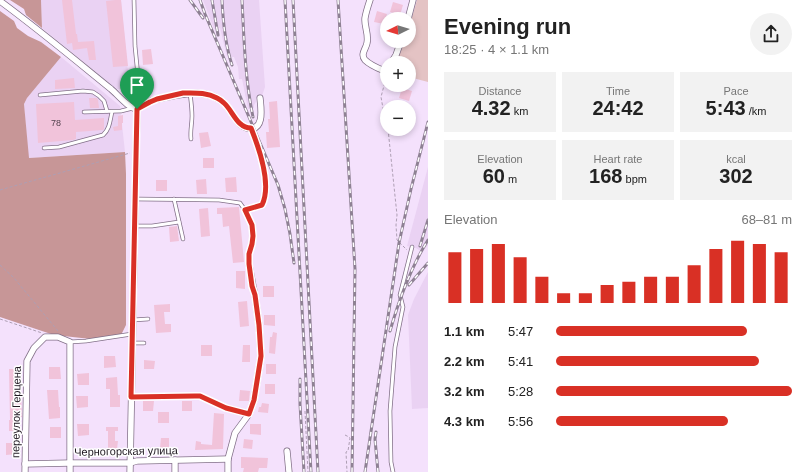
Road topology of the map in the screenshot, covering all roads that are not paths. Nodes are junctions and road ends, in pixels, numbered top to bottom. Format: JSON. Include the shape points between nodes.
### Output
{"nodes":[{"id":1,"x":0,"y":0,"type":"edge"},
{"id":2,"x":134,"y":0,"type":"edge"},
{"id":3,"x":370,"y":0,"type":"edge"},
{"id":4,"x":413,"y":0,"type":"edge"},
{"id":5,"x":410,"y":12,"type":"edge"},
{"id":6,"x":380,"y":70,"type":"edge"},
{"id":7,"x":190,"y":93,"type":"junction"},
{"id":8,"x":40,"y":95,"type":"dead end"},
{"id":9,"x":260,"y":98,"type":"dead end"},
{"id":10,"x":135,"y":109,"type":"junction"},
{"id":11,"x":107,"y":111,"type":"junction"},
{"id":12,"x":84,"y":112,"type":"dead end"},
{"id":13,"x":112,"y":112,"type":"junction"},
{"id":14,"x":251,"y":128,"type":"junction"},
{"id":15,"x":191,"y":139,"type":"dead end"},
{"id":16,"x":44,"y":148,"type":"dead end"},
{"id":17,"x":136,"y":199,"type":"junction"},
{"id":18,"x":174,"y":199,"type":"junction"},
{"id":19,"x":245,"y":210,"type":"junction"},
{"id":20,"x":179,"y":222,"type":"junction"},
{"id":21,"x":135,"y":226,"type":"junction"},
{"id":22,"x":183,"y":239,"type":"dead end"},
{"id":23,"x":412,"y":247,"type":"dead end"},
{"id":24,"x":249,"y":264,"type":"joint"},
{"id":25,"x":132,"y":320,"type":"junction"},
{"id":26,"x":148,"y":320,"type":"dead end"},
{"id":27,"x":132,"y":334,"type":"junction"},
{"id":28,"x":67,"y":341,"type":"junction"},
{"id":29,"x":132,"y":343,"type":"junction"},
{"id":30,"x":144,"y":343,"type":"dead end"},
{"id":31,"x":131,"y":397,"type":"junction"},
{"id":32,"x":249,"y":414,"type":"junction"},
{"id":33,"x":287,"y":451,"type":"dead end"},
{"id":34,"x":228,"y":459,"type":"junction"},
{"id":35,"x":175,"y":460,"type":"junction"},
{"id":36,"x":130,"y":462,"type":"junction"},
{"id":37,"x":70,"y":463,"type":"junction"},
{"id":38,"x":25,"y":464,"type":"junction"},
{"id":39,"x":25,"y":472,"type":"edge"},
{"id":40,"x":70,"y":472,"type":"edge"},
{"id":41,"x":130,"y":472,"type":"edge"},
{"id":42,"x":175,"y":472,"type":"edge"},
{"id":43,"x":228,"y":472,"type":"edge"},
{"id":44,"x":289,"y":472,"type":"edge"},
{"id":45,"x":393,"y":472,"type":"edge"}],
"edges":[{"from":1,"to":10,"type":"street"},
{"from":2,"to":10,"type":"lane","via":[[139,86]]},
{"from":3,"to":6,"type":"street","via":[[365,19],[367,43],[363,56]]},
{"from":4,"to":5,"type":"street"},
{"from":7,"to":10,"type":"street","via":[[157,99]]},
{"from":7,"to":14,"type":"street","via":[[216,97],[225,104],[242,126]]},
{"from":7,"to":15,"type":"lane"},
{"from":8,"to":11,"type":"lane","via":[[93,92],[104,101]]},
{"from":9,"to":14,"type":"street","via":[[261,119],[259,124]]},
{"from":10,"to":13,"type":"lane"},
{"from":10,"to":17,"type":"street"},
{"from":11,"to":12,"type":"lane"},
{"from":11,"to":13,"type":"lane"},
{"from":13,"to":16,"type":"lane","via":[[109,126],[102,135],[58,147]]},
{"from":14,"to":19,"type":"lane","via":[[261,155],[266,195],[262,205]]},
{"from":17,"to":18,"type":"lane"},
{"from":17,"to":21,"type":"street"},
{"from":18,"to":19,"type":"lane","via":[[240,203]]},
{"from":18,"to":20,"type":"lane"},
{"from":19,"to":24,"type":"lane","via":[[252,225],[253,236]]},
{"from":20,"to":21,"type":"lane"},
{"from":20,"to":22,"type":"lane"},
{"from":21,"to":25,"type":"street"},
{"from":23,"to":45,"type":"lane","via":[[400,295],[403,307],[395,347],[390,411]]},
{"from":24,"to":32,"type":"street","via":[[261,356],[254,400]]},
{"from":25,"to":26,"type":"lane"},
{"from":25,"to":27,"type":"street"},
{"from":27,"to":28,"type":"lane","via":[[86,341]]},
{"from":27,"to":29,"type":"street"},
{"from":28,"to":37,"type":"street"},
{"from":28,"to":38,"type":"street","name":"переулок Герцена","via":[[58,337],[45,337],[34,348],[27,361]]},
{"from":29,"to":30,"type":"lane"},
{"from":29,"to":31,"type":"street"},
{"from":31,"to":32,"type":"lane","via":[[200,396],[226,408]]},
{"from":31,"to":36,"type":"street"},
{"from":32,"to":34,"type":"street","via":[[235,433]]},
{"from":33,"to":44,"type":"street"},
{"from":34,"to":35,"type":"street","name":"Черногорская улица"},
{"from":34,"to":43,"type":"street"},
{"from":35,"to":36,"type":"street","name":"Черногорская улица"},
{"from":35,"to":42,"type":"street"},
{"from":36,"to":37,"type":"street","name":"Черногорская улица"},
{"from":36,"to":41,"type":"street"},
{"from":37,"to":38,"type":"street","name":"Черногорская улица"},
{"from":37,"to":40,"type":"street"},
{"from":38,"to":39,"type":"street","name":"переулок Герцена"}]}
